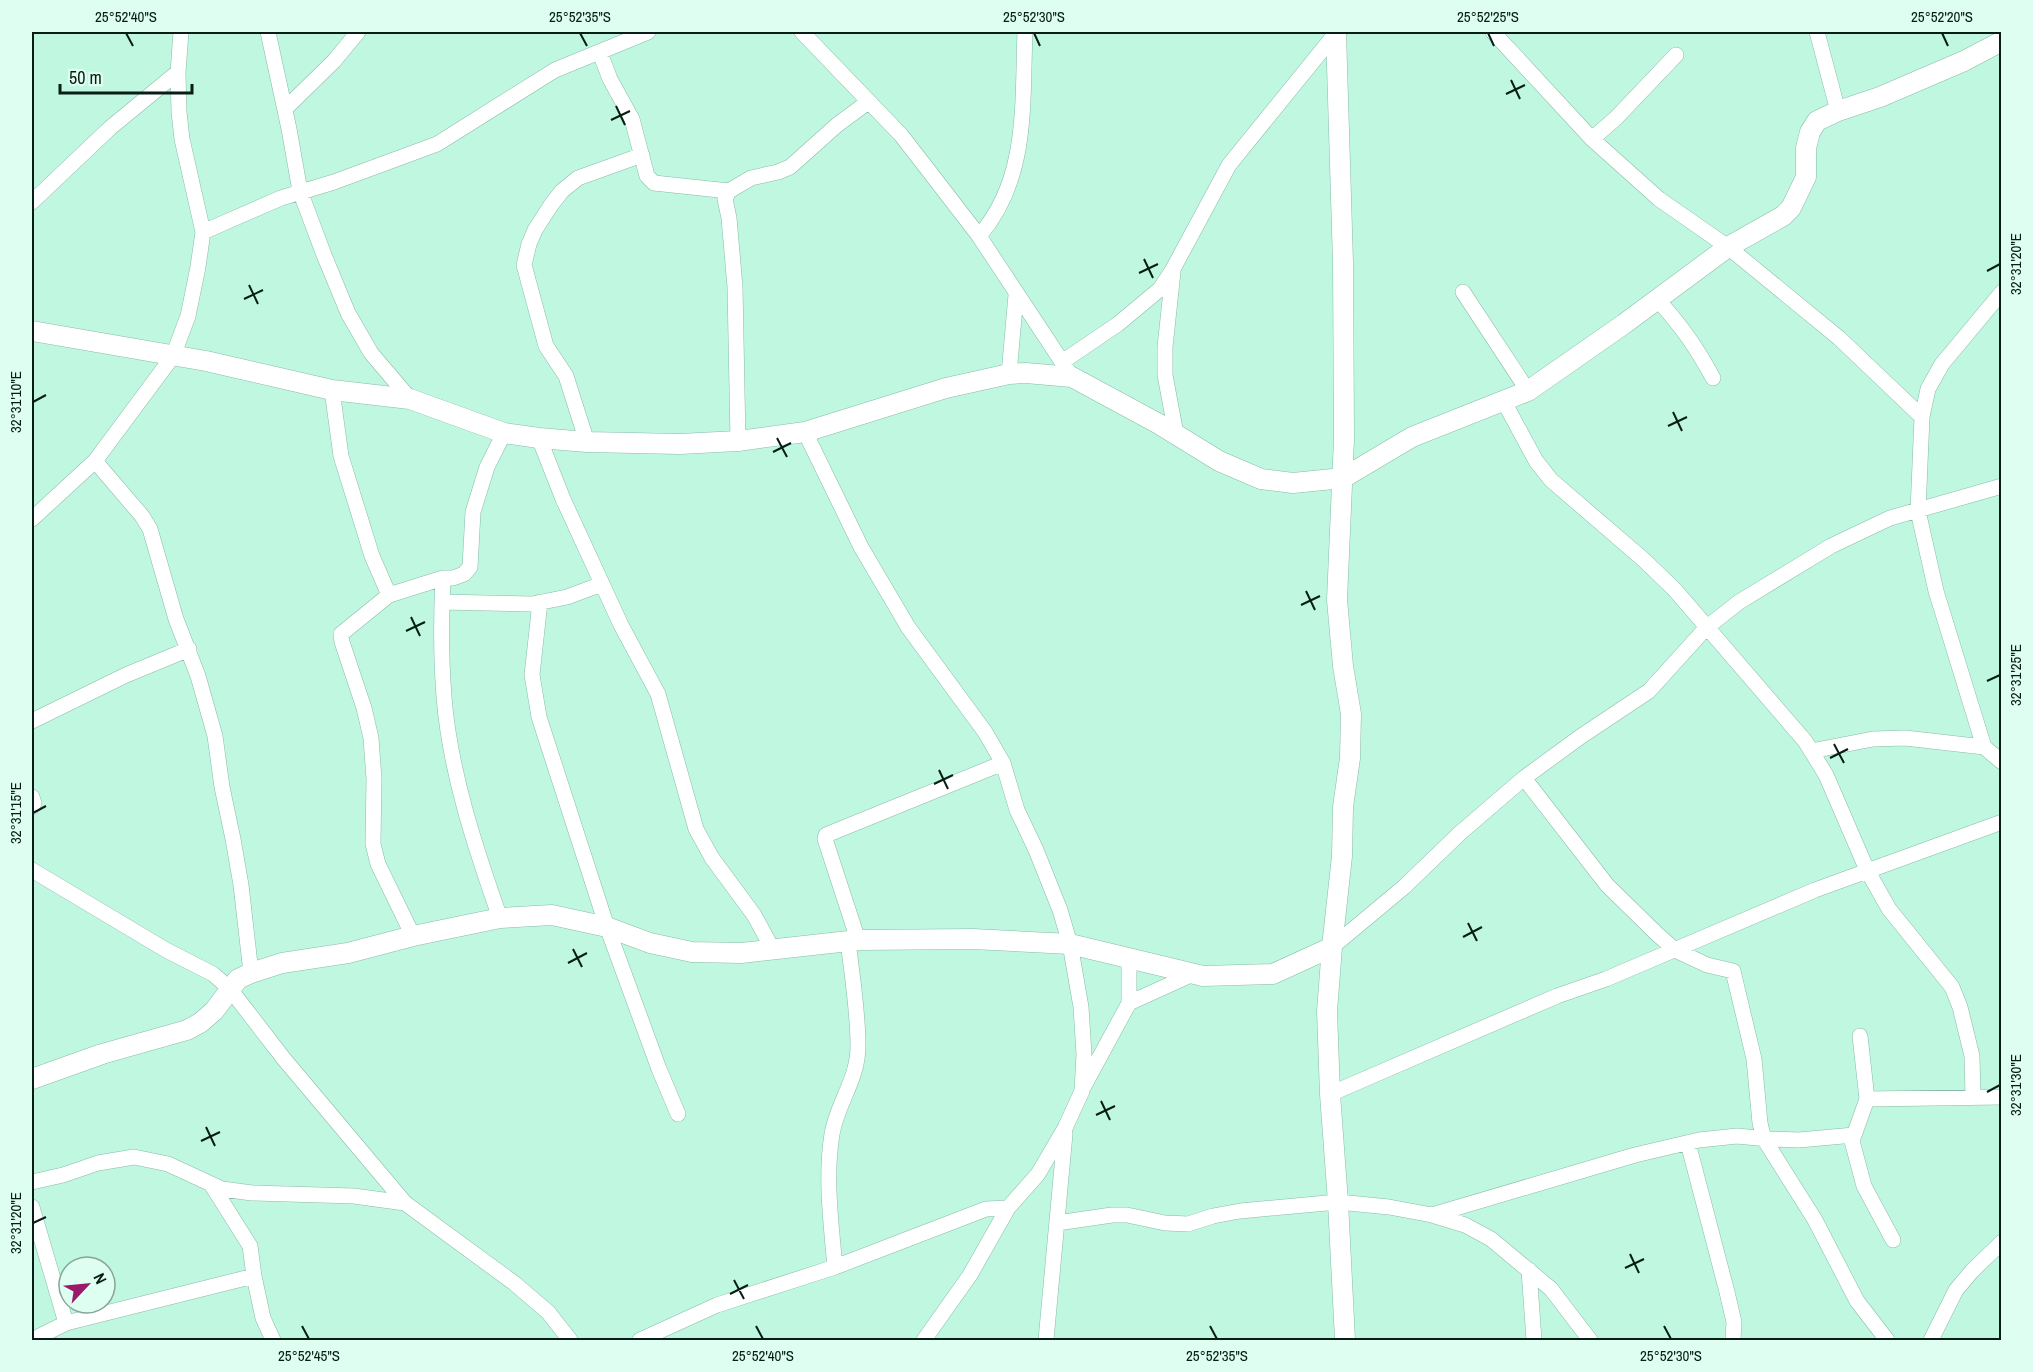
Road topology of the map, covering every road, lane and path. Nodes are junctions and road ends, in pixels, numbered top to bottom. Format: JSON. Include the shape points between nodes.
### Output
{"nodes":[{"id":1,"x":181,"y":32,"type":"edge"},
{"id":2,"x":268,"y":32,"type":"edge"},
{"id":3,"x":358,"y":32,"type":"edge"},
{"id":4,"x":648,"y":32,"type":"edge"},
{"id":5,"x":802,"y":32,"type":"edge"},
{"id":6,"x":1025,"y":32,"type":"edge"},
{"id":7,"x":1336,"y":32,"type":"edge"},
{"id":8,"x":1493,"y":32,"type":"edge"},
{"id":9,"x":1817,"y":32,"type":"edge"},
{"id":10,"x":2001,"y":41,"type":"edge"},
{"id":11,"x":600,"y":53,"type":"junction"},
{"id":12,"x":1676,"y":55,"type":"dead end"},
{"id":13,"x":178,"y":72,"type":"junction"},
{"id":14,"x":868,"y":102,"type":"junction"},
{"id":15,"x":285,"y":109,"type":"junction"},
{"id":16,"x":1838,"y":111,"type":"junction"},
{"id":17,"x":1592,"y":139,"type":"junction"},
{"id":18,"x":642,"y":155,"type":"junction"},
{"id":19,"x":300,"y":191,"type":"junction"},
{"id":20,"x":729,"y":192,"type":"junction"},
{"id":21,"x":32,"y":202,"type":"edge"},
{"id":22,"x":202,"y":232,"type":"junction"},
{"id":23,"x":979,"y":236,"type":"junction"},
{"id":24,"x":1728,"y":247,"type":"junction"},
{"id":25,"x":1173,"y":269,"type":"junction"},
{"id":26,"x":1463,"y":292,"type":"dead end"},
{"id":27,"x":1016,"y":295,"type":"junction"},
{"id":28,"x":1657,"y":300,"type":"junction"},
{"id":29,"x":1999,"y":301,"type":"edge"},
{"id":30,"x":32,"y":331,"type":"edge"},
{"id":31,"x":173,"y":356,"type":"junction"},
{"id":32,"x":1067,"y":369,"type":"junction"},
{"id":33,"x":1009,"y":375,"type":"junction"},
{"id":34,"x":1713,"y":378,"type":"dead end"},
{"id":35,"x":332,"y":390,"type":"junction"},
{"id":36,"x":1528,"y":391,"type":"junction"},
{"id":37,"x":411,"y":399,"type":"junction"},
{"id":38,"x":1503,"y":400,"type":"junction"},
{"id":39,"x":1922,"y":417,"type":"junction"},
{"id":40,"x":805,"y":432,"type":"junction"},
{"id":41,"x":504,"y":433,"type":"junction"},
{"id":42,"x":1176,"y":434,"type":"junction"},
{"id":43,"x":539,"y":438,"type":"junction"},
{"id":44,"x":738,"y":441,"type":"junction"},
{"id":45,"x":587,"y":442,"type":"junction"},
{"id":46,"x":95,"y":461,"type":"junction"},
{"id":47,"x":1343,"y":478,"type":"junction"},
{"id":48,"x":2001,"y":486,"type":"edge"},
{"id":49,"x":1918,"y":511,"type":"junction"},
{"id":50,"x":32,"y":519,"type":"edge"},
{"id":51,"x":443,"y":578,"type":"junction"},
{"id":52,"x":602,"y":584,"type":"junction"},
{"id":53,"x":389,"y":595,"type":"junction"},
{"id":54,"x":442,"y":602,"type":"junction"},
{"id":55,"x":540,"y":602,"type":"junction"},
{"id":56,"x":1706,"y":628,"type":"junction"},
{"id":57,"x":189,"y":649,"type":"junction"},
{"id":58,"x":32,"y":721,"type":"edge"},
{"id":59,"x":1984,"y":747,"type":"junction"},
{"id":60,"x":1812,"y":752,"type":"junction"},
{"id":61,"x":2001,"y":762,"type":"edge"},
{"id":62,"x":1003,"y":763,"type":"junction"},
{"id":63,"x":1524,"y":778,"type":"junction"},
{"id":64,"x":32,"y":797,"type":"edge"},
{"id":65,"x":32,"y":807,"type":"edge"},
{"id":66,"x":2001,"y":822,"type":"edge"},
{"id":67,"x":32,"y":870,"type":"edge"},
{"id":68,"x":1868,"y":870,"type":"junction"},
{"id":69,"x":500,"y":918,"type":"junction"},
{"id":70,"x":607,"y":927,"type":"junction"},
{"id":71,"x":413,"y":936,"type":"junction"},
{"id":72,"x":853,"y":941,"type":"junction"},
{"id":73,"x":1070,"y":944,"type":"junction"},
{"id":74,"x":1332,"y":947,"type":"junction"},
{"id":75,"x":772,"y":948,"type":"junction"},
{"id":76,"x":1675,"y":950,"type":"junction"},
{"id":77,"x":1129,"y":959,"type":"junction"},
{"id":78,"x":251,"y":973,"type":"junction"},
{"id":79,"x":1193,"y":974,"type":"junction"},
{"id":80,"x":230,"y":989,"type":"junction"},
{"id":81,"x":1128,"y":1003,"type":"junction"},
{"id":82,"x":1860,"y":1036,"type":"dead end"},
{"id":83,"x":32,"y":1079,"type":"edge"},
{"id":84,"x":1082,"y":1091,"type":"junction"},
{"id":85,"x":1330,"y":1094,"type":"junction"},
{"id":86,"x":1973,"y":1096,"type":"junction"},
{"id":87,"x":2001,"y":1097,"type":"edge"},
{"id":88,"x":1867,"y":1099,"type":"junction"},
{"id":89,"x":678,"y":1114,"type":"dead end"},
{"id":90,"x":1065,"y":1128,"type":"junction"},
{"id":91,"x":1854,"y":1135,"type":"junction"},
{"id":92,"x":1764,"y":1139,"type":"junction"},
{"id":93,"x":1688,"y":1143,"type":"junction"},
{"id":94,"x":32,"y":1182,"type":"edge"},
{"id":95,"x":211,"y":1184,"type":"junction"},
{"id":96,"x":1338,"y":1202,"type":"junction"},
{"id":97,"x":405,"y":1203,"type":"junction"},
{"id":98,"x":32,"y":1207,"type":"edge"},
{"id":99,"x":1008,"y":1208,"type":"junction"},
{"id":100,"x":1432,"y":1215,"type":"junction"},
{"id":101,"x":1057,"y":1223,"type":"junction"},
{"id":102,"x":1893,"y":1240,"type":"dead end"},
{"id":103,"x":2001,"y":1242,"type":"edge"},
{"id":104,"x":835,"y":1267,"type":"junction"},
{"id":105,"x":1529,"y":1270,"type":"junction"},
{"id":106,"x":254,"y":1276,"type":"junction"},
{"id":107,"x":66,"y":1323,"type":"junction"},
{"id":108,"x":32,"y":1340,"type":"edge"},
{"id":109,"x":273,"y":1341,"type":"edge"},
{"id":110,"x":570,"y":1341,"type":"edge"},
{"id":111,"x":640,"y":1341,"type":"edge"},
{"id":112,"x":924,"y":1341,"type":"edge"},
{"id":113,"x":1046,"y":1341,"type":"edge"},
{"id":114,"x":1345,"y":1341,"type":"edge"},
{"id":115,"x":1534,"y":1341,"type":"edge"},
{"id":116,"x":1590,"y":1341,"type":"edge"},
{"id":117,"x":1733,"y":1341,"type":"edge"},
{"id":118,"x":1887,"y":1341,"type":"edge"},
{"id":119,"x":1931,"y":1341,"type":"edge"}],
"edges":[{"from":1,"to":13,"type":"street"},
{"from":2,"to":15,"type":"street"},
{"from":3,"to":15,"type":"street"},
{"from":4,"to":11,"type":"street"},
{"from":5,"to":14,"type":"street"},
{"from":6,"to":23,"type":"street","via":[[1017,163],[1008,193]]},
{"from":7,"to":25,"type":"street","via":[[1228,165]]},
{"from":7,"to":47,"type":"street","via":[[1343,263]]},
{"from":8,"to":17,"type":"street"},
{"from":9,"to":16,"type":"street"},
{"from":10,"to":16,"type":"street","via":[[1964,61]]},
{"from":11,"to":18,"type":"street","via":[[632,119]]},
{"from":11,"to":19,"type":"street","via":[[555,70],[438,144]]},
{"from":12,"to":17,"type":"street"},
{"from":13,"to":21,"type":"street","via":[[110,128]]},
{"from":13,"to":22,"type":"street","via":[[182,139]]},
{"from":14,"to":20,"type":"street","via":[[790,166],[751,178]]},
{"from":14,"to":23,"type":"street","via":[[901,135]]},
{"from":15,"to":19,"type":"street"},
{"from":16,"to":24,"type":"street","via":[[1818,121],[1810,132],[1806,177],[1791,208]]},
{"from":17,"to":24,"type":"street","via":[[1659,199]]},
{"from":18,"to":20,"type":"street","via":[[647,176],[654,183]]},
{"from":18,"to":45,"type":"street","via":[[578,178],[562,191],[535,230],[524,265],[546,346],[566,376]]},
{"from":19,"to":22,"type":"street"},
{"from":19,"to":37,"type":"street","via":[[348,313],[371,353]]},
{"from":20,"to":44,"type":"street","via":[[725,199],[735,287]]},
{"from":22,"to":31,"type":"street","via":[[188,316]]},
{"from":23,"to":27,"type":"street"},
{"from":24,"to":28,"type":"street"},
{"from":24,"to":39,"type":"street","via":[[1839,338]]},
{"from":25,"to":32,"type":"street","via":[[1160,290]]},
{"from":25,"to":42,"type":"street","via":[[1165,375]]},
{"from":26,"to":36,"type":"street"},
{"from":27,"to":32,"type":"street"},
{"from":27,"to":33,"type":"street"},
{"from":28,"to":34,"type":"street","via":[[1682,326]]},
{"from":28,"to":36,"type":"street"},
{"from":29,"to":39,"type":"street","via":[[1942,364],[1928,389]]},
{"from":30,"to":31,"type":"street"},
{"from":31,"to":35,"type":"street"},
{"from":31,"to":46,"type":"street"},
{"from":32,"to":33,"type":"street"},
{"from":32,"to":42,"type":"street"},
{"from":33,"to":40,"type":"street","via":[[946,388]]},
{"from":35,"to":37,"type":"street"},
{"from":35,"to":53,"type":"street","via":[[341,456],[372,556]]},
{"from":36,"to":38,"type":"street"},
{"from":37,"to":41,"type":"street"},
{"from":38,"to":47,"type":"street","via":[[1412,437]]},
{"from":38,"to":56,"type":"street","via":[[1536,461],[1551,480],[1644,560]]},
{"from":39,"to":49,"type":"street"},
{"from":40,"to":44,"type":"street"},
{"from":40,"to":62,"type":"street","via":[[861,547],[908,627]]},
{"from":41,"to":43,"type":"street"},
{"from":41,"to":51,"type":"street","via":[[487,466],[474,512],[470,567],[464,574]]},
{"from":42,"to":47,"type":"street","via":[[1219,461],[1261,479],[1293,483]]},
{"from":43,"to":45,"type":"street"},
{"from":43,"to":52,"type":"street"},
{"from":44,"to":45,"type":"street"},
{"from":46,"to":50,"type":"street"},
{"from":46,"to":57,"type":"street","via":[[150,530],[176,619]]},
{"from":47,"to":74,"type":"street","via":[[1337,600],[1351,714],[1350,758]]},
{"from":48,"to":49,"type":"street"},
{"from":49,"to":56,"type":"street","via":[[1890,519],[1831,546],[1739,602]]},
{"from":49,"to":59,"type":"street","via":[[1939,601]]},
{"from":51,"to":53,"type":"street"},
{"from":51,"to":54,"type":"street"},
{"from":52,"to":55,"type":"street"},
{"from":52,"to":75,"type":"street","via":[[658,694],[696,829]]},
{"from":53,"to":71,"type":"street","via":[[342,634],[342,642],[371,738],[373,844],[378,864]]},
{"from":54,"to":55,"type":"street"},
{"from":54,"to":69,"type":"street","via":[[444,699],[457,775]]},
{"from":55,"to":70,"type":"street","via":[[532,675],[538,717]]},
{"from":56,"to":60,"type":"street"},
{"from":56,"to":63,"type":"street","via":[[1648,691]]},
{"from":57,"to":58,"type":"street"},
{"from":57,"to":78,"type":"street","via":[[215,736],[241,885]]},
{"from":59,"to":60,"type":"street","via":[[1905,738],[1873,739]]},
{"from":59,"to":61,"type":"street"},
{"from":60,"to":68,"type":"street"},
{"from":62,"to":72,"type":"street","via":[[826,835]]},
{"from":62,"to":73,"type":"street","via":[[1017,810],[1046,874]]},
{"from":63,"to":74,"type":"street"},
{"from":63,"to":76,"type":"street","via":[[1607,885]]},
{"from":64,"to":65,"type":"street"},
{"from":66,"to":68,"type":"street"},
{"from":67,"to":80,"type":"street","via":[[213,974]]},
{"from":68,"to":76,"type":"street"},
{"from":68,"to":86,"type":"street","via":[[1889,909],[1952,987],[1972,1056]]},
{"from":69,"to":70,"type":"street","via":[[552,915]]},
{"from":69,"to":71,"type":"street"},
{"from":70,"to":75,"type":"street","via":[[650,943],[692,952],[741,953]]},
{"from":70,"to":89,"type":"street"},
{"from":71,"to":78,"type":"street"},
{"from":72,"to":73,"type":"street","via":[[973,939]]},
{"from":72,"to":75,"type":"street"},
{"from":72,"to":104,"type":"street","via":[[858,1047],[855,1071],[832,1131],[829,1153]]},
{"from":73,"to":77,"type":"street"},
{"from":73,"to":84,"type":"street","via":[[1081,1006]]},
{"from":74,"to":79,"type":"street","via":[[1273,974]]},
{"from":74,"to":85,"type":"street","via":[[1327,1011]]},
{"from":76,"to":85,"type":"street","via":[[1546,1000]]},
{"from":76,"to":92,"type":"street","via":[[1707,965],[1733,971],[1754,1059]]},
{"from":77,"to":79,"type":"street"},
{"from":77,"to":81,"type":"street"},
{"from":78,"to":80,"type":"street","via":[[238,979]]},
{"from":79,"to":81,"type":"street"},
{"from":80,"to":83,"type":"street","via":[[214,1011],[187,1030]]},
{"from":80,"to":97,"type":"street"},
{"from":81,"to":84,"type":"street"},
{"from":82,"to":88,"type":"street"},
{"from":84,"to":90,"type":"street"},
{"from":85,"to":96,"type":"street"},
{"from":86,"to":87,"type":"street"},
{"from":86,"to":88,"type":"street"},
{"from":88,"to":91,"type":"street"},
{"from":90,"to":99,"type":"street","via":[[1038,1174]]},
{"from":90,"to":101,"type":"street"},
{"from":91,"to":92,"type":"street"},
{"from":91,"to":102,"type":"street","via":[[1852,1141],[1864,1185]]},
{"from":92,"to":93,"type":"street","via":[[1737,1136]]},
{"from":92,"to":118,"type":"street","via":[[1815,1220],[1857,1301]]},
{"from":93,"to":100,"type":"street"},
{"from":93,"to":117,"type":"street","via":[[1730,1302]]},
{"from":94,"to":95,"type":"street","via":[[134,1157],[168,1164]]},
{"from":95,"to":97,"type":"street","via":[[252,1193],[354,1196]]},
{"from":95,"to":106,"type":"street","via":[[250,1246]]},
{"from":96,"to":100,"type":"street"},
{"from":96,"to":101,"type":"street","via":[[1240,1211],[1188,1224],[1127,1215]]},
{"from":96,"to":114,"type":"street"},
{"from":97,"to":110,"type":"street","via":[[514,1283],[548,1312]]},
{"from":98,"to":107,"type":"street"},
{"from":99,"to":104,"type":"street","via":[[986,1209]]},
{"from":99,"to":112,"type":"street","via":[[970,1275]]},
{"from":100,"to":105,"type":"street","via":[[1465,1225],[1491,1239]]},
{"from":101,"to":113,"type":"street"},
{"from":103,"to":119,"type":"street","via":[[1956,1290]]},
{"from":104,"to":111,"type":"street","via":[[717,1305]]},
{"from":105,"to":115,"type":"street"},
{"from":105,"to":116,"type":"street","via":[[1551,1289]]},
{"from":106,"to":107,"type":"street"},
{"from":106,"to":109,"type":"street","via":[[263,1318]]},
{"from":107,"to":108,"type":"street"}]}
